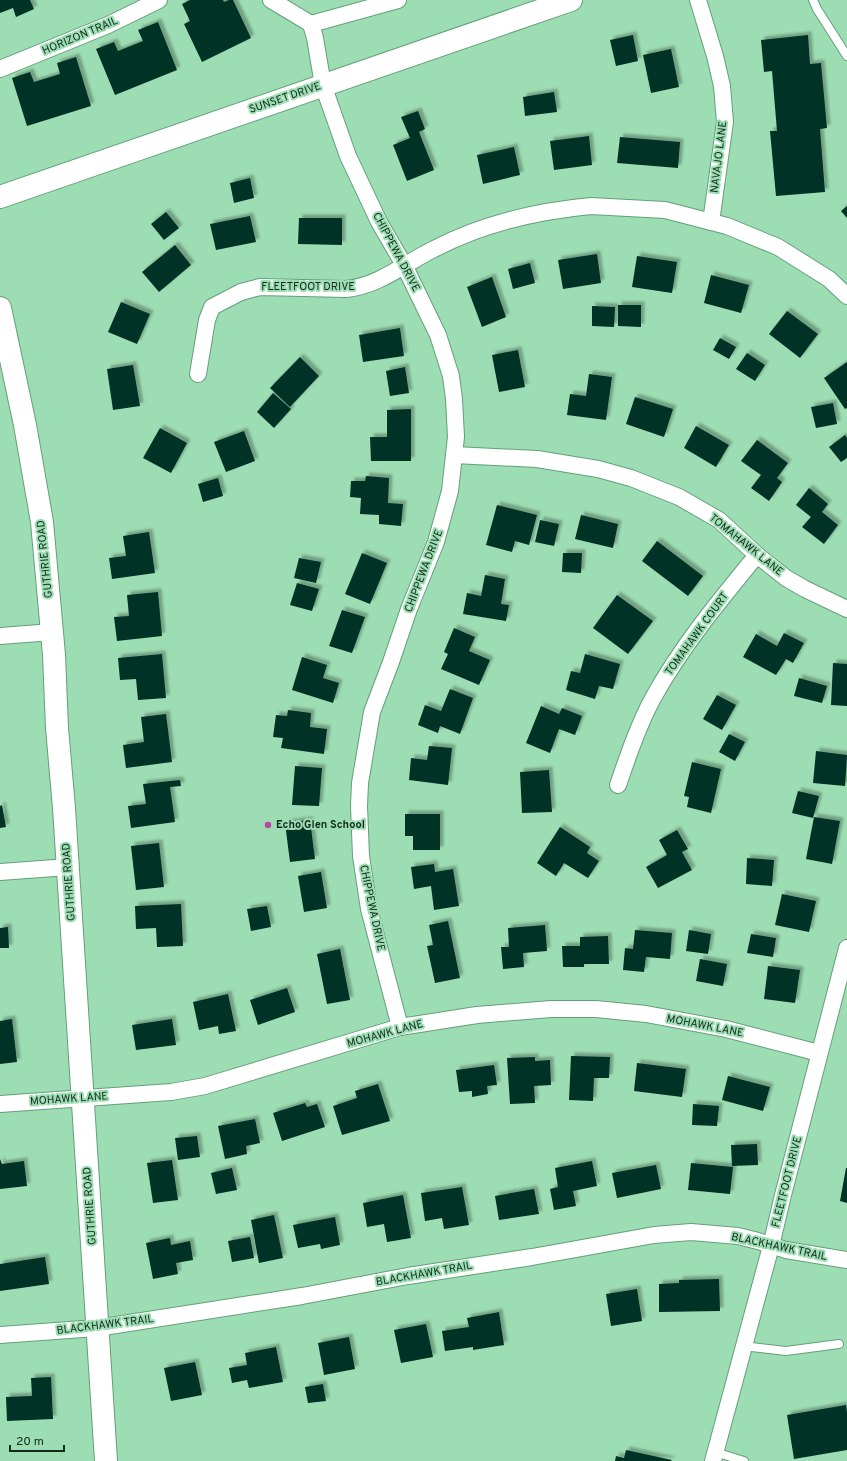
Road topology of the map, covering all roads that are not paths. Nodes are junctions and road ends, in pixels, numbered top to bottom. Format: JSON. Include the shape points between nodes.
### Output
{"nodes":[{"id":1,"x":159,"y":0,"type":"edge"},
{"id":2,"x":270,"y":0,"type":"edge"},
{"id":3,"x":398,"y":0,"type":"edge"},
{"id":4,"x":571,"y":0,"type":"edge"},
{"id":5,"x":698,"y":0,"type":"edge"},
{"id":6,"x":813,"y":0,"type":"edge"},
{"id":7,"x":311,"y":24,"type":"junction"},
{"id":8,"x":847,"y":56,"type":"edge"},
{"id":9,"x":0,"y":69,"type":"edge"},
{"id":10,"x":323,"y":85,"type":"junction"},
{"id":11,"x":0,"y":197,"type":"edge"},
{"id":12,"x":711,"y":222,"type":"junction"},
{"id":13,"x":404,"y":265,"type":"junction"},
{"id":14,"x":847,"y":296,"type":"edge"},
{"id":15,"x":0,"y":308,"type":"edge"},
{"id":16,"x":198,"y":374,"type":"dead end"},
{"id":17,"x":454,"y":455,"type":"junction"},
{"id":18,"x":757,"y":555,"type":"junction"},
{"id":19,"x":847,"y":609,"type":"edge"},
{"id":20,"x":52,"y":632,"type":"junction"},
{"id":21,"x":0,"y":636,"type":"edge"},
{"id":22,"x":618,"y":786,"type":"dead end"},
{"id":23,"x":68,"y":867,"type":"junction"},
{"id":24,"x":0,"y":872,"type":"edge"},
{"id":25,"x":847,"y":948,"type":"edge"},
{"id":26,"x":400,"y":1027,"type":"junction"},
{"id":27,"x":819,"y":1053,"type":"junction"},
{"id":28,"x":83,"y":1097,"type":"junction"},
{"id":29,"x":0,"y":1104,"type":"edge"},
{"id":30,"x":771,"y":1246,"type":"junction"},
{"id":31,"x":847,"y":1260,"type":"edge"},
{"id":32,"x":97,"y":1328,"type":"junction"},
{"id":33,"x":0,"y":1335,"type":"edge"},
{"id":34,"x":839,"y":1344,"type":"dead end"},
{"id":35,"x":744,"y":1346,"type":"junction"},
{"id":36,"x":714,"y":1457,"type":"edge"},
{"id":37,"x":106,"y":1461,"type":"edge"},
{"id":38,"x":744,"y":1461,"type":"edge"}],
"edges":[{"from":1,"to":9,"type":"street","name":"HORIZON TRAIL","via":[[108,25]]},
{"from":2,"to":7,"type":"street"},
{"from":3,"to":7,"type":"street"},
{"from":4,"to":10,"type":"street","name":"SUNSET DRIVE"},
{"from":5,"to":12,"type":"street","name":"NAVAJO LANE","via":[[722,86],[725,122]]},
{"from":6,"to":8,"type":"lane"},
{"from":7,"to":10,"type":"street"},
{"from":10,"to":11,"type":"street","name":"SUNSET DRIVE"},
{"from":10,"to":13,"type":"street","name":"CHIPPEWA DRIVE","via":[[348,156],[379,222]]},
{"from":12,"to":13,"type":"street","name":"FLEETFOOT DRIVE","via":[[665,210],[580,207],[518,217],[460,237]]},
{"from":12,"to":14,"type":"street","name":"FLEETFOOT DRIVE","via":[[778,247],[829,279]]},
{"from":13,"to":16,"type":"street","name":"FLEETFOOT DRIVE","via":[[372,283],[357,288],[260,287],[241,292],[212,307],[207,320]]},
{"from":13,"to":17,"type":"street","name":"CHIPPEWA DRIVE","via":[[438,335],[451,376],[456,437]]},
{"from":15,"to":20,"type":"street","name":"GUTHRIE ROAD","via":[[42,522]]},
{"from":17,"to":18,"type":"street","name":"TOMAHAWK LANE","via":[[537,459],[598,469],[631,478],[679,497],[719,520]]},
{"from":17,"to":26,"type":"street","name":"CHIPPEWA DRIVE","via":[[450,491],[436,542],[409,608],[392,662],[372,712],[360,783],[361,856],[368,902]]},
{"from":18,"to":19,"type":"street","name":"TOMAHAWK LANE","via":[[786,578]]},
{"from":18,"to":22,"type":"street","name":"TOMAHAWK COURT","via":[[682,652],[653,698],[632,743]]},
{"from":20,"to":21,"type":"street"},
{"from":20,"to":23,"type":"street","name":"GUTHRIE ROAD"},
{"from":23,"to":24,"type":"street"},
{"from":23,"to":28,"type":"street","name":"GUTHRIE ROAD"},
{"from":25,"to":27,"type":"street","name":"FLEETFOOT DRIVE"},
{"from":26,"to":27,"type":"street","name":"MOHAWK LANE","via":[[477,1015],[551,1009],[596,1009],[646,1014],[726,1029]]},
{"from":26,"to":28,"type":"street","name":"MOHAWK LANE","via":[[205,1086],[171,1092]]},
{"from":27,"to":30,"type":"street","name":"FLEETFOOT DRIVE"},
{"from":28,"to":29,"type":"street","name":"MOHAWK LANE"},
{"from":28,"to":32,"type":"street","name":"GUTHRIE ROAD"},
{"from":30,"to":31,"type":"street","name":"BLACKHAWK TRAIL"},
{"from":30,"to":32,"type":"street","name":"BLACKHAWK TRAIL","via":[[738,1236],[691,1232],[654,1235],[302,1296]]},
{"from":30,"to":35,"type":"street","name":"FLEETFOOT DRIVE"},
{"from":32,"to":33,"type":"street","name":"BLACKHAWK TRAIL"},
{"from":32,"to":37,"type":"street","name":"GUTHRIE ROAD"},
{"from":34,"to":35,"type":"lane","via":[[786,1351]]},
{"from":35,"to":36,"type":"street","name":"FLEETFOOT DRIVE"},
{"from":36,"to":38,"type":"lane"}]}
